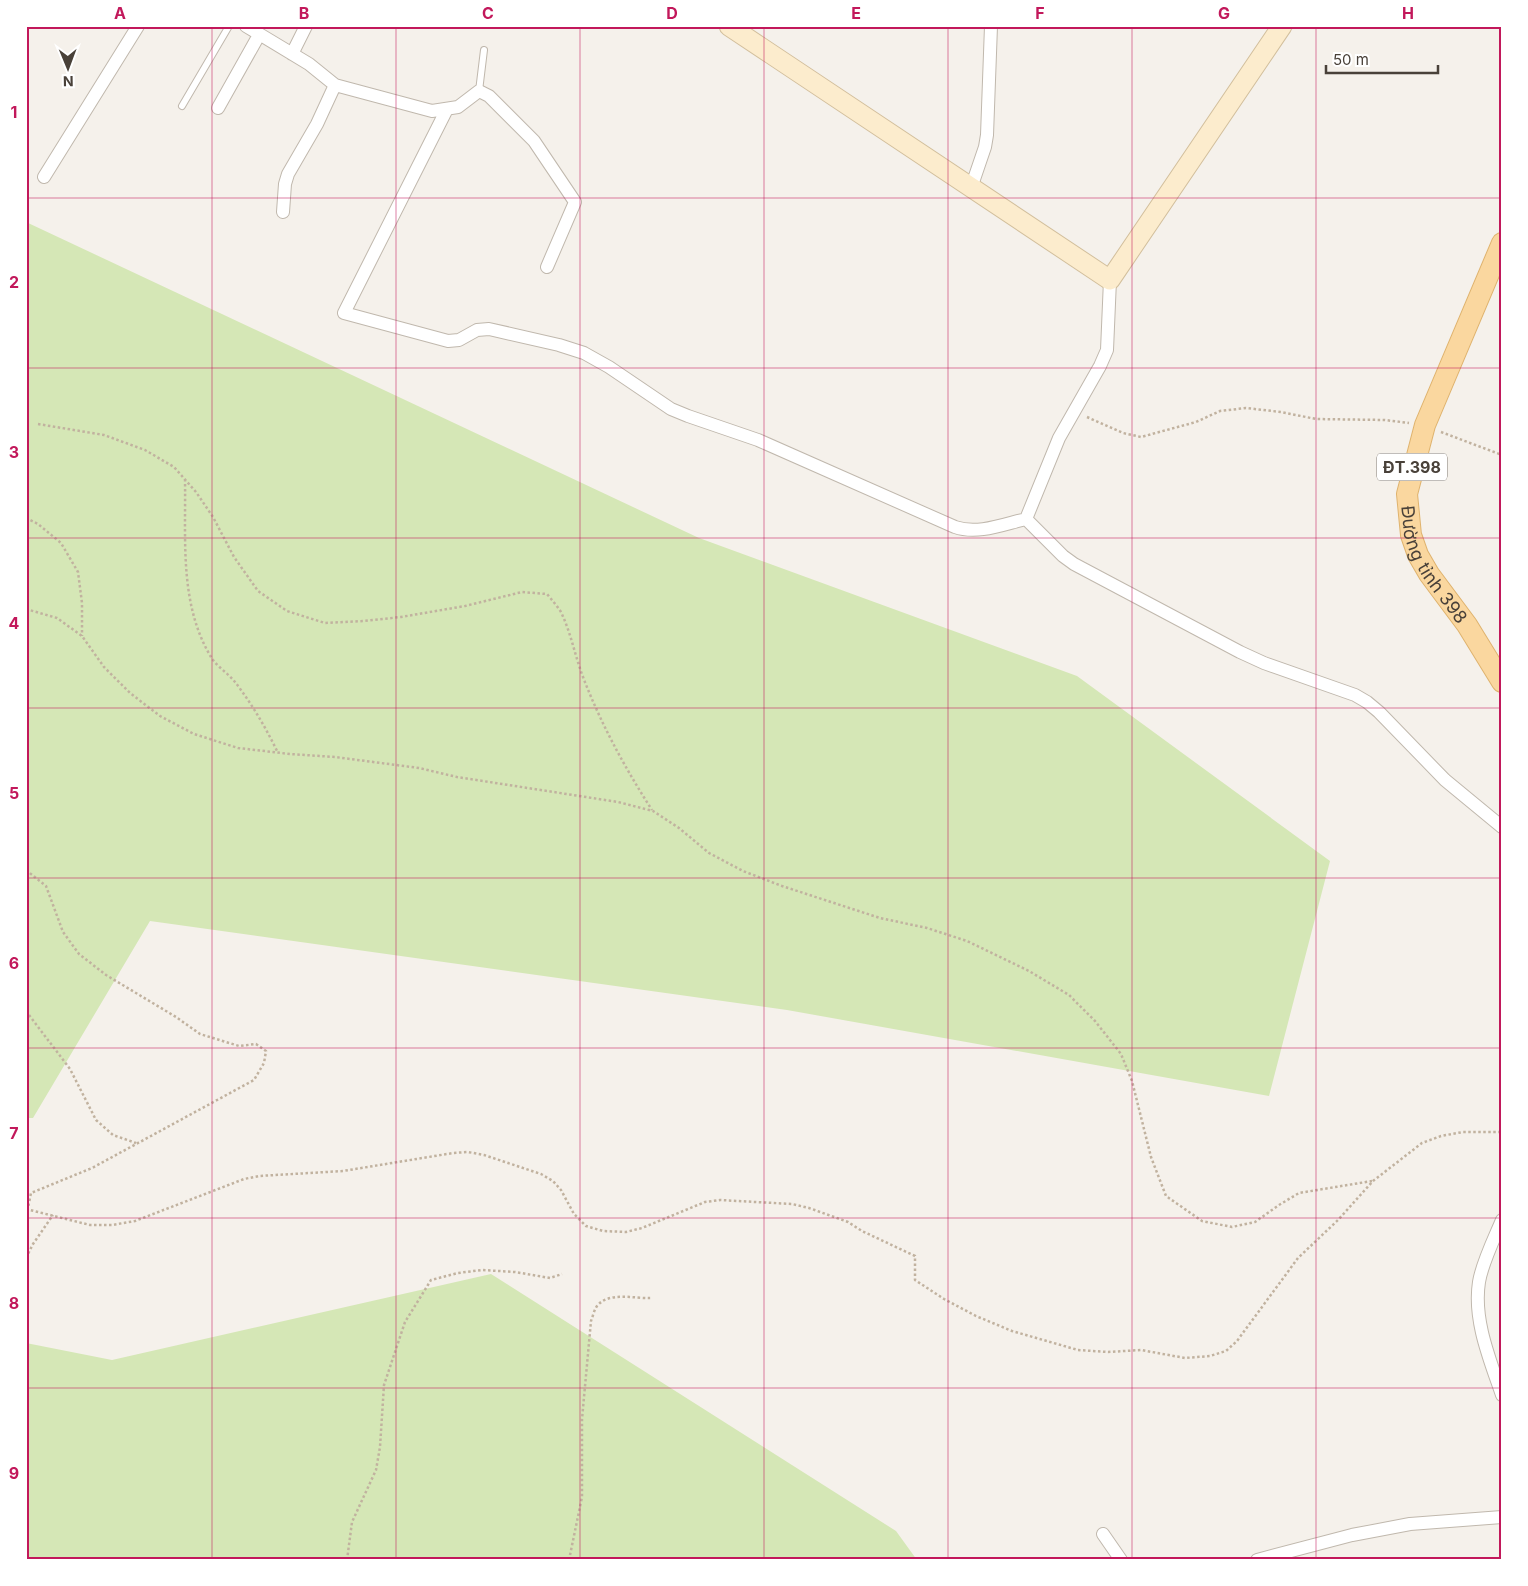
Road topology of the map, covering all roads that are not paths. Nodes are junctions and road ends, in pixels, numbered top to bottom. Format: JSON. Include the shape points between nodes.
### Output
{"nodes":[{"id":1,"x":138,"y":26,"type":"edge"},
{"id":2,"x":229,"y":26,"type":"edge"},
{"id":3,"x":246,"y":26,"type":"edge"},
{"id":4,"x":306,"y":26,"type":"edge"},
{"id":5,"x":729,"y":26,"type":"edge"},
{"id":6,"x":991,"y":26,"type":"edge"},
{"id":7,"x":1282,"y":26,"type":"edge"},
{"id":8,"x":259,"y":35,"type":"junction"},
{"id":9,"x":484,"y":50,"type":"dead end"},
{"id":10,"x":292,"y":54,"type":"junction"},
{"id":11,"x":335,"y":85,"type":"junction"},
{"id":12,"x":479,"y":91,"type":"junction"},
{"id":13,"x":182,"y":106,"type":"dead end"},
{"id":14,"x":218,"y":108,"type":"dead end"},
{"id":15,"x":447,"y":109,"type":"junction"},
{"id":16,"x":44,"y":177,"type":"dead end"},
{"id":17,"x":971,"y":188,"type":"junction"},
{"id":18,"x":283,"y":212,"type":"dead end"},
{"id":19,"x":1502,"y":243,"type":"edge"},
{"id":20,"x":548,"y":267,"type":"dead end"},
{"id":21,"x":1110,"y":280,"type":"junction"},
{"id":22,"x":1026,"y":519,"type":"junction"},
{"id":23,"x":1502,"y":682,"type":"edge"},
{"id":24,"x":1502,"y":827,"type":"edge"},
{"id":25,"x":1502,"y":1220,"type":"edge"},
{"id":26,"x":1502,"y":1395,"type":"edge"},
{"id":27,"x":1502,"y":1517,"type":"edge"},
{"id":28,"x":1103,"y":1534,"type":"dead end"},
{"id":29,"x":1120,"y":1560,"type":"edge"},
{"id":30,"x":1257,"y":1560,"type":"edge"}],
"edges":[{"from":1,"to":16,"type":"street"},
{"from":2,"to":13,"type":"lane"},
{"from":3,"to":8,"type":"street"},
{"from":4,"to":10,"type":"street"},
{"from":5,"to":17,"type":"street"},
{"from":6,"to":17,"type":"street","via":[[987,135]]},
{"from":7,"to":21,"type":"street"},
{"from":8,"to":10,"type":"street"},
{"from":8,"to":14,"type":"street"},
{"from":9,"to":12,"type":"lane"},
{"from":10,"to":11,"type":"street"},
{"from":11,"to":15,"type":"street","via":[[432,111]]},
{"from":11,"to":18,"type":"street","via":[[288,174]]},
{"from":12,"to":15,"type":"street","via":[[458,107]]},
{"from":12,"to":20,"type":"street","via":[[489,96],[534,141],[576,202]]},
{"from":15,"to":22,"type":"street","via":[[344,313],[448,341],[489,329],[559,345],[584,353],[688,416],[758,440],[955,527],[966,531],[980,530]]},
{"from":17,"to":21,"type":"street"},
{"from":19,"to":23,"type":"main road","name":"Đường tỉnh 398","number":"ĐT.398","via":[[1424,425],[1407,494],[1411,534],[1418,555]]},
{"from":21,"to":22,"type":"street","via":[[1107,350],[1059,438]]},
{"from":22,"to":24,"type":"street","via":[[1063,556],[1083,568],[1240,652],[1367,702],[1445,780]]},
{"from":25,"to":26,"type":"street","via":[[1480,1276],[1479,1314],[1492,1372]]},
{"from":27,"to":30,"type":"street","via":[[1410,1524],[1352,1535]]},
{"from":28,"to":29,"type":"street"}]}
